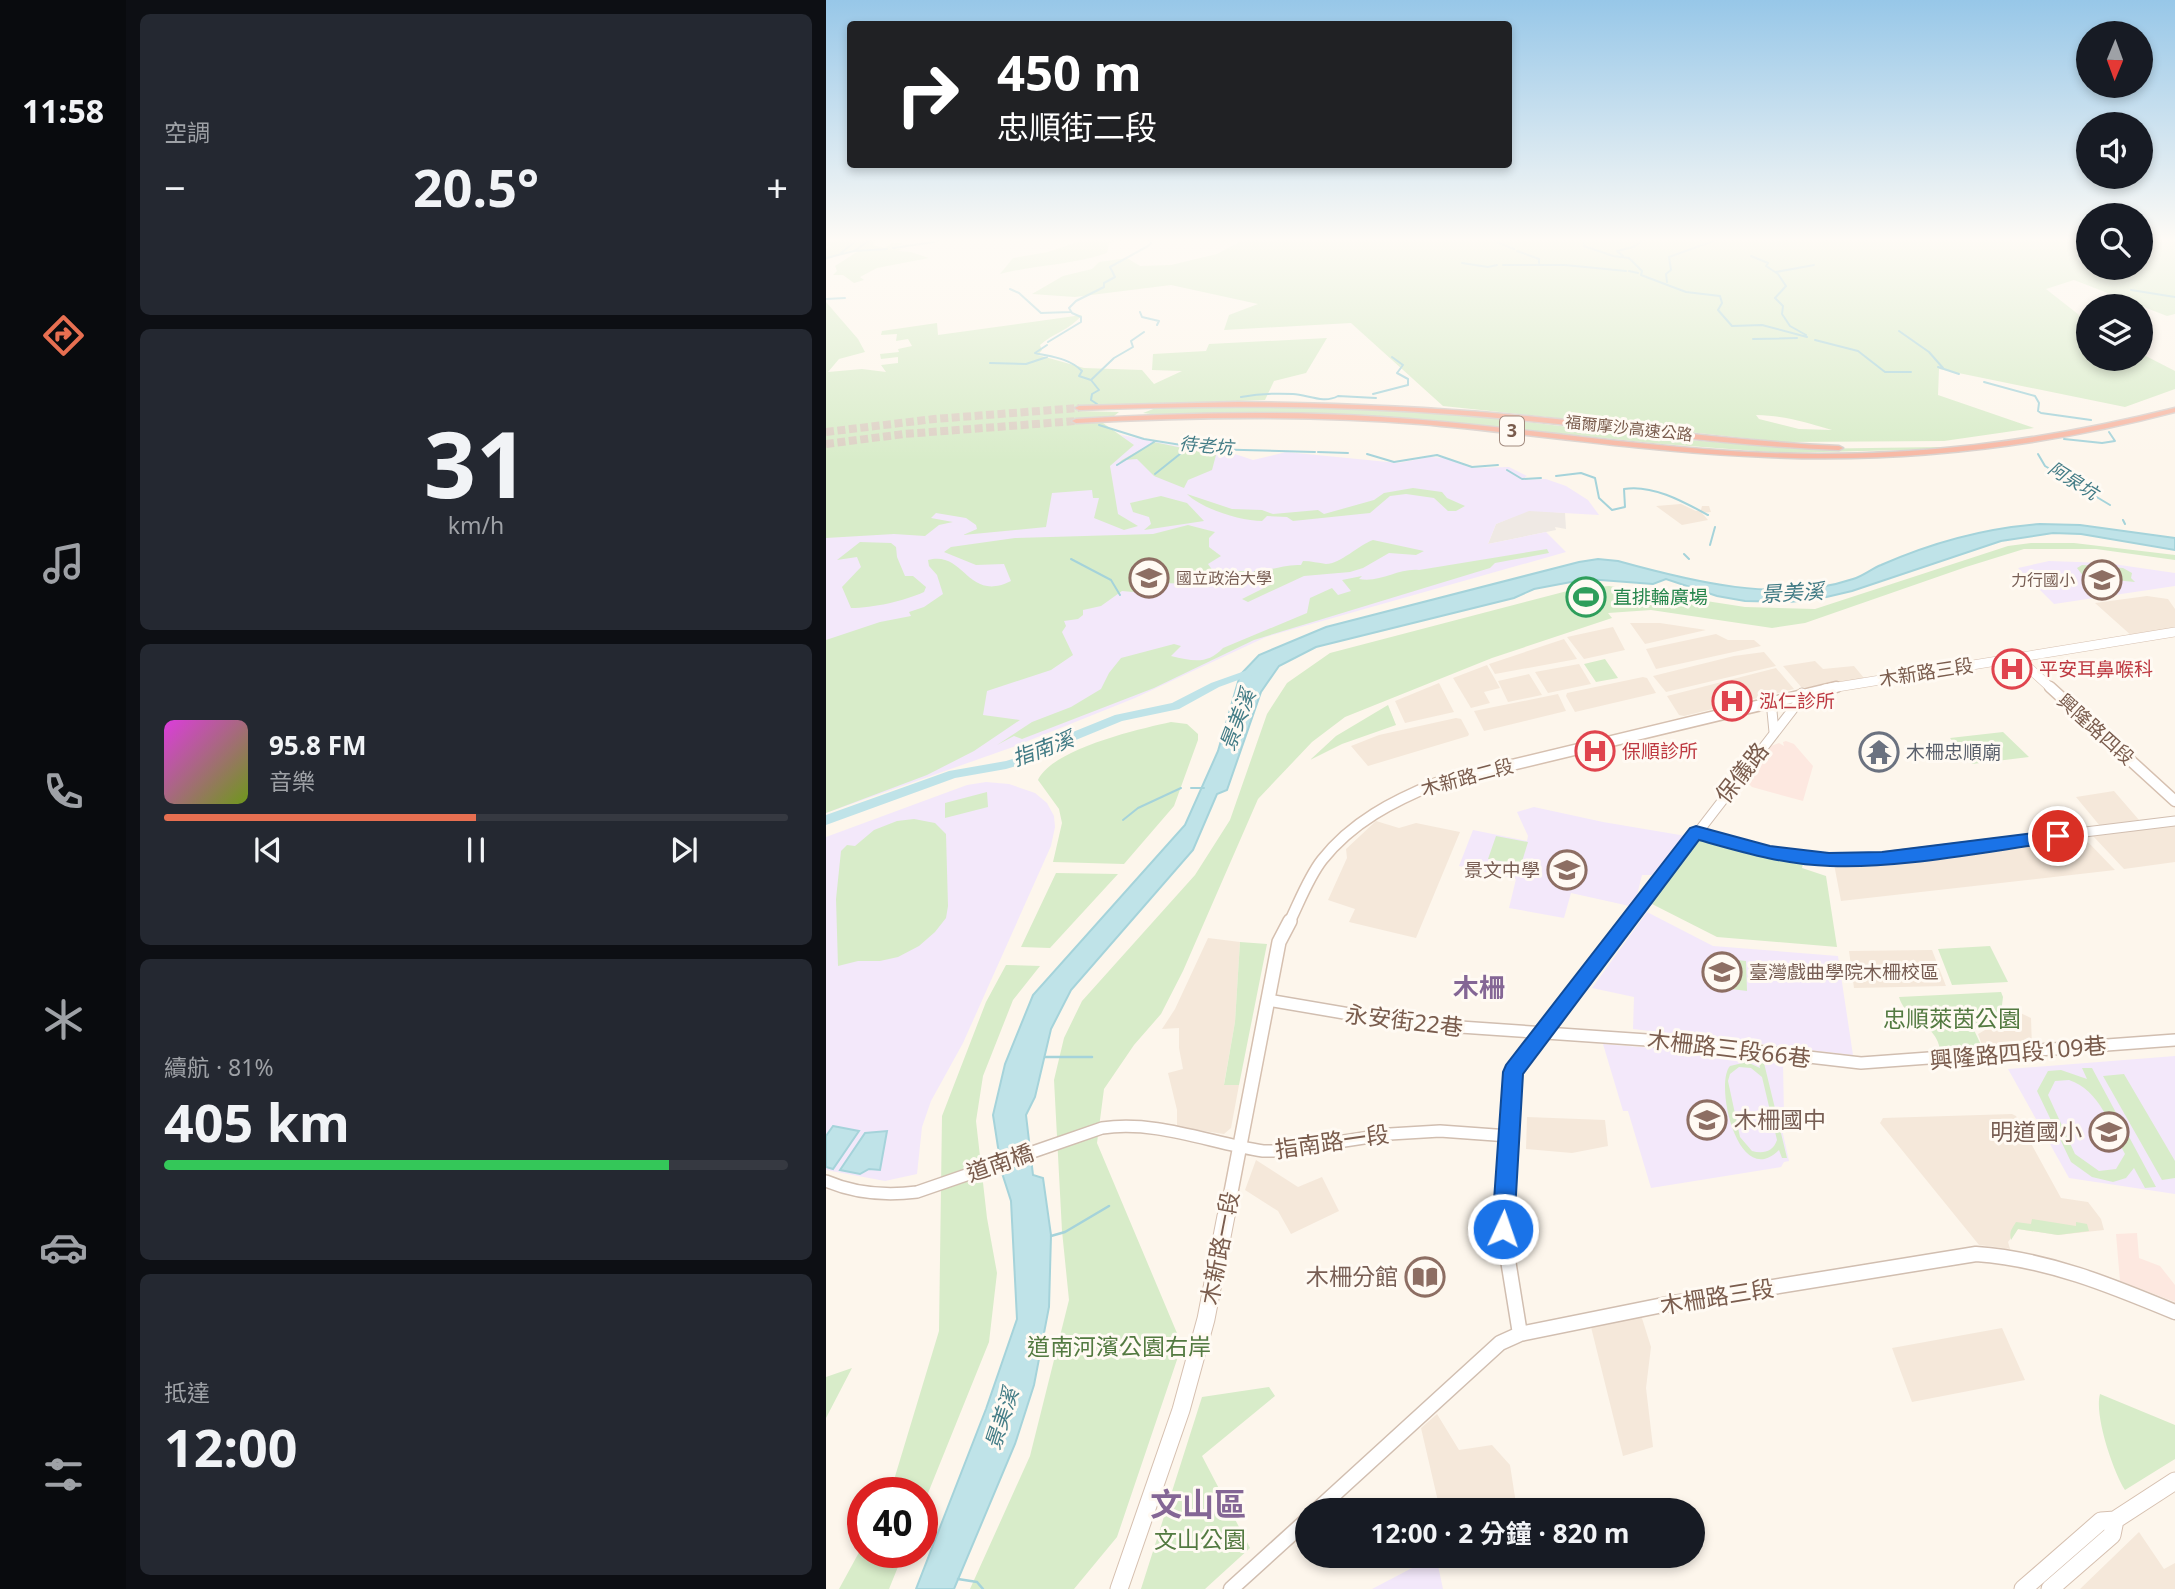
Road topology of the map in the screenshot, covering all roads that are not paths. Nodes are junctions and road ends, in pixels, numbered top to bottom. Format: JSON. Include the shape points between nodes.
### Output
{"nodes":[{"id":1,"x":2175,"y":402,"type":"edge"},
{"id":2,"x":1315,"y":404,"type":"junction"},
{"id":3,"x":1389,"y":404,"type":"dead end"},
{"id":4,"x":1137,"y":405,"type":"junction"},
{"id":5,"x":1435,"y":407,"type":"dead end"},
{"id":6,"x":1079,"y":408,"type":"tunnel mouth"},
{"id":7,"x":2175,"y":410,"type":"edge"},
{"id":8,"x":1503,"y":416,"type":"junction"},
{"id":9,"x":1132,"y":417,"type":"junction"},
{"id":10,"x":1076,"y":421,"type":"tunnel mouth"},
{"id":11,"x":1944,"y":449,"type":"junction"},
{"id":12,"x":2175,"y":632,"type":"edge"},
{"id":13,"x":2020,"y":657,"type":"junction"},
{"id":14,"x":1802,"y":693,"type":"junction"},
{"id":15,"x":1771,"y":701,"type":"junction"},
{"id":16,"x":1774,"y":732,"type":"junction"},
{"id":17,"x":2175,"y":795,"type":"edge"},
{"id":18,"x":2175,"y":801,"type":"edge"},
{"id":19,"x":2175,"y":821,"type":"edge"},
{"id":20,"x":1696,"y":833,"type":"junction"},
{"id":21,"x":1268,"y":1000,"type":"junction"},
{"id":22,"x":1541,"y":1034,"type":"junction"},
{"id":23,"x":1598,"y":1037,"type":"joint"},
{"id":24,"x":2175,"y":1040,"type":"edge"},
{"id":25,"x":1860,"y":1063,"type":"joint"},
{"id":26,"x":1157,"y":1130,"type":"joint"},
{"id":27,"x":1509,"y":1136,"type":"junction"},
{"id":28,"x":1240,"y":1146,"type":"junction"},
{"id":29,"x":826,"y":1181,"type":"edge"},
{"id":30,"x":2175,"y":1312,"type":"edge"},
{"id":31,"x":1520,"y":1335,"type":"junction"},
{"id":32,"x":2175,"y":1481,"type":"edge"},
{"id":33,"x":1330,"y":1498,"type":"edge"},
{"id":34,"x":2115,"y":1520,"type":"junction"},
{"id":35,"x":1295,"y":1531,"type":"edge"},
{"id":36,"x":1119,"y":1589,"type":"edge"},
{"id":37,"x":1231,"y":1589,"type":"edge"},
{"id":38,"x":2023,"y":1589,"type":"edge"},
{"id":39,"x":2050,"y":1589,"type":"edge"}],
"edges":[{"from":1,"to":11,"type":"highway","name":"福爾摩沙高速公路","number":"3","via":[[2088,425]]},
{"from":2,"to":3,"type":"highway"},
{"from":2,"to":4,"type":"highway","name":"福爾摩沙高速公路","number":"3"},
{"from":2,"to":8,"type":"highway","name":"福爾摩沙高速公路","number":"3"},
{"from":4,"to":6,"type":"highway","name":"福爾摩沙高速公路","number":"3"},
{"from":4,"to":9,"type":"highway"},
{"from":5,"to":8,"type":"highway"},
{"from":7,"to":11,"type":"highway","name":"福爾摩沙高速公路","number":"3","via":[[2070,436]]},
{"from":8,"to":11,"type":"highway","name":"福爾摩沙高速公路","number":"3","via":[[1771,445]]},
{"from":9,"to":10,"type":"highway","name":"福爾摩沙高速公路","number":"3"},
{"from":9,"to":11,"type":"highway","name":"福爾摩沙高速公路","number":"3","via":[[1416,422],[1766,454],[1824,456]]},
{"from":12,"to":13,"type":"main road","name":"木新路三段"},
{"from":13,"to":14,"type":"main road","name":"木新路三段"},
{"from":13,"to":17,"type":"main road","name":"興隆路四段"},
{"from":13,"to":18,"type":"main road","name":"興隆路四段"},
{"from":14,"to":15,"type":"main road","name":"木新路二段"},
{"from":14,"to":16,"type":"street","name":"保儀路"},
{"from":15,"to":16,"type":"street"},
{"from":15,"to":21,"type":"main road","name":"木新路二段","via":[[1437,783],[1394,801],[1365,819],[1321,861],[1279,942]]},
{"from":16,"to":20,"type":"street","name":"保儀路"},
{"from":19,"to":20,"type":"street","via":[[1856,860],[1788,856]]},
{"from":20,"to":22,"type":"street","name":"保儀路"},
{"from":21,"to":22,"type":"street","name":"永安街22巷","via":[[1402,1023]]},
{"from":21,"to":28,"type":"main road","name":"木新路二段"},
{"from":22,"to":23,"type":"street","name":"永安街22巷"},
{"from":22,"to":27,"type":"street","name":"保儀路","via":[[1513,1072]]},
{"from":23,"to":25,"type":"street","name":"木柵路三段66巷"},
{"from":24,"to":25,"type":"street","name":"興隆路四段109巷"},
{"from":26,"to":28,"type":"street","name":"指南路一段"},
{"from":26,"to":29,"type":"street","name":"道南橋","via":[[1136,1124],[1102,1128],[931,1187],[885,1196]]},
{"from":27,"to":28,"type":"street","name":"指南路一段","via":[[1435,1131],[1279,1151]]},
{"from":27,"to":31,"type":"street","name":"保儀路","via":[[1503,1229]]},
{"from":28,"to":36,"type":"main road","name":"木新路一段","via":[[1188,1387]]},
{"from":30,"to":31,"type":"street","name":"木柵路三段","via":[[2055,1266],[1976,1254],[1668,1304]]},
{"from":31,"to":33,"type":"street","name":"木柵路三段","via":[[1500,1343]]},
{"from":32,"to":34,"type":"main road"},
{"from":34,"to":38,"type":"main road","via":[[2101,1521]]},
{"from":34,"to":39,"type":"main road","via":[[2112,1535]]},
{"from":35,"to":37,"type":"street"}]}
